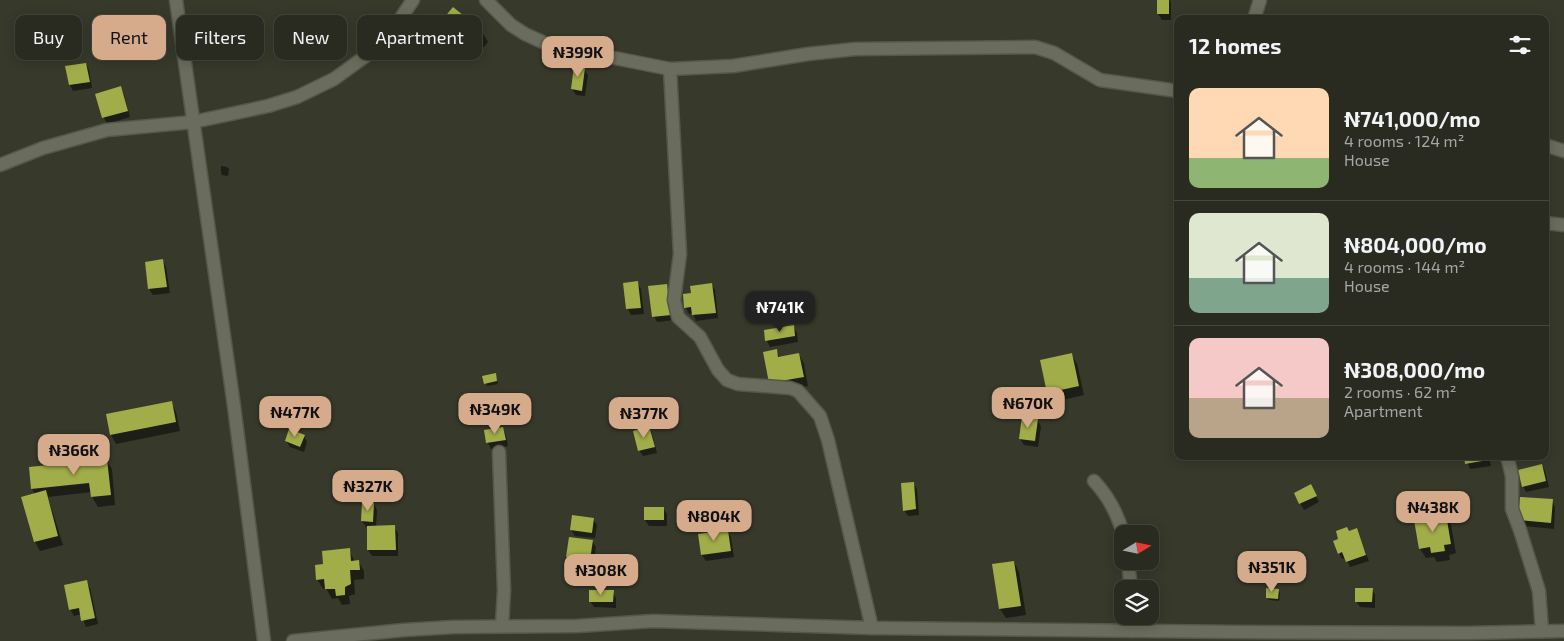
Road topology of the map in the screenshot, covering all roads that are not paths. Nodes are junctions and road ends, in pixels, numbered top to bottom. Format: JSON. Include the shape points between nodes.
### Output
{"nodes":[{"id":1,"x":176,"y":0,"type":"edge"},
{"id":2,"x":413,"y":0,"type":"edge"},
{"id":3,"x":486,"y":0,"type":"edge"},
{"id":4,"x":1260,"y":0,"type":"edge"},
{"id":5,"x":1255,"y":15,"type":"edge"},
{"id":6,"x":670,"y":69,"type":"junction"},
{"id":7,"x":1174,"y":91,"type":"edge"},
{"id":8,"x":193,"y":122,"type":"junction"},
{"id":9,"x":1549,"y":146,"type":"edge"},
{"id":10,"x":1564,"y":150,"type":"edge"},
{"id":11,"x":0,"y":165,"type":"edge"},
{"id":12,"x":1549,"y":223,"type":"edge"},
{"id":13,"x":1564,"y":225,"type":"edge"},
{"id":14,"x":499,"y":452,"type":"dead end"},
{"id":15,"x":1509,"y":460,"type":"edge"},
{"id":16,"x":1094,"y":481,"type":"dead end"},
{"id":17,"x":1120,"y":525,"type":"edge"},
{"id":18,"x":1131,"y":625,"type":"edge"},
{"id":19,"x":502,"y":626,"type":"junction"},
{"id":20,"x":872,"y":628,"type":"junction"},
{"id":21,"x":1131,"y":631,"type":"junction"},
{"id":22,"x":1542,"y":631,"type":"junction"},
{"id":23,"x":1564,"y":631,"type":"edge"},
{"id":24,"x":1468,"y":637,"type":"edge"},
{"id":25,"x":264,"y":641,"type":"edge"},
{"id":26,"x":293,"y":641,"type":"edge"}],
"edges":[{"from":1,"to":8,"type":"street"},
{"from":2,"to":8,"type":"street","via":[[378,47],[334,79],[297,97],[268,106]]},
{"from":3,"to":6,"type":"street","via":[[511,25],[549,45]]},
{"from":4,"to":5,"type":"street"},
{"from":6,"to":7,"type":"street","via":[[733,66],[855,49],[1035,47],[1054,53],[1100,80]]},
{"from":6,"to":20,"type":"street","via":[[680,254],[674,300],[678,317],[700,337],[727,380],[798,391],[820,416]]},
{"from":8,"to":11,"type":"street","via":[[107,130],[43,148]]},
{"from":8,"to":25,"type":"street"},
{"from":9,"to":10,"type":"street"},
{"from":12,"to":13,"type":"street"},
{"from":14,"to":19,"type":"street"},
{"from":15,"to":22,"type":"street","via":[[1512,509],[1538,591]]},
{"from":16,"to":17,"type":"street","via":[[1103,491]]},
{"from":18,"to":21,"type":"street"},
{"from":19,"to":20,"type":"street","via":[[653,621]]},
{"from":19,"to":26,"type":"street","via":[[404,630]]},
{"from":20,"to":21,"type":"street"},
{"from":21,"to":24,"type":"street"},
{"from":22,"to":23,"type":"street"},
{"from":22,"to":24,"type":"street"}]}
